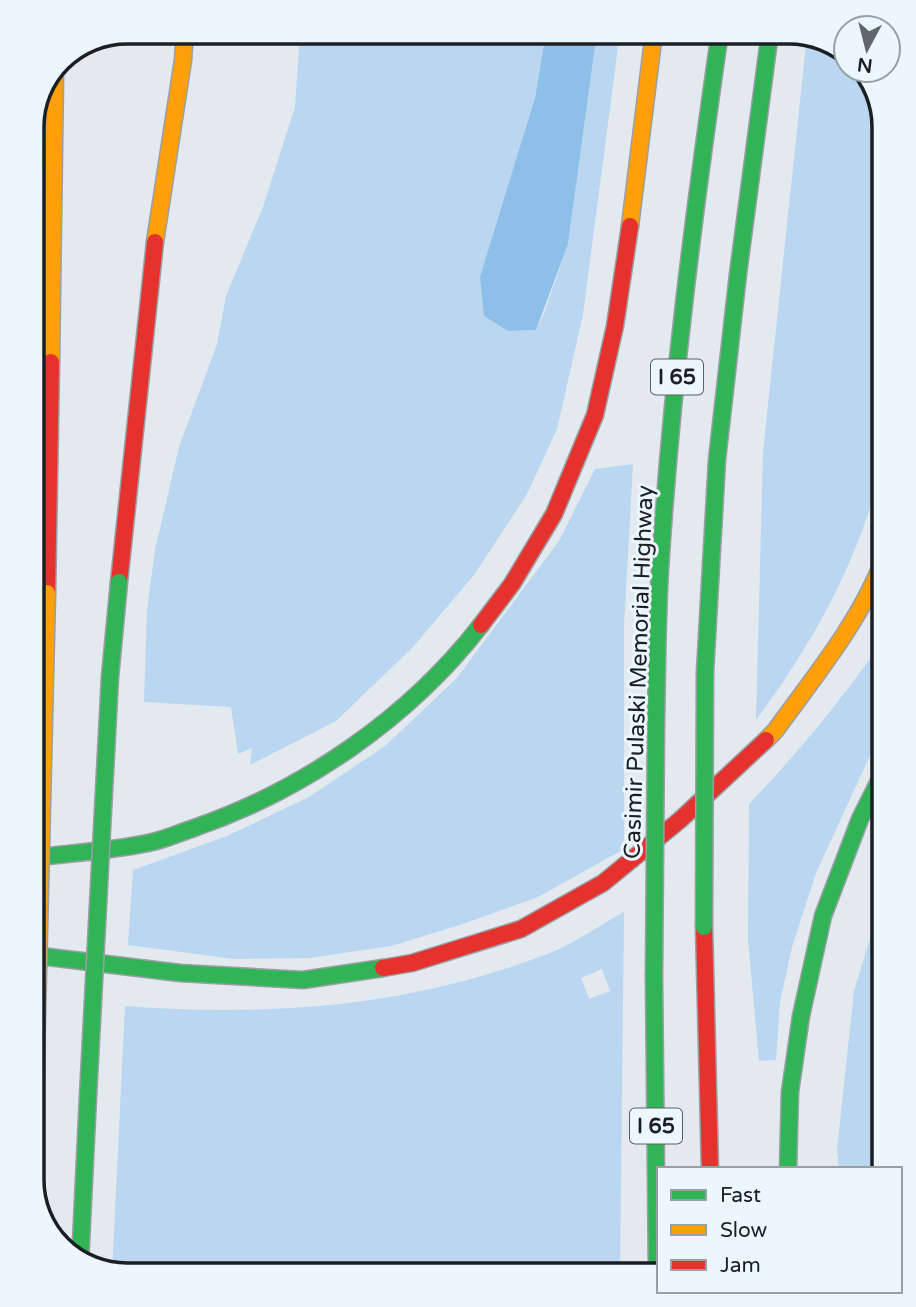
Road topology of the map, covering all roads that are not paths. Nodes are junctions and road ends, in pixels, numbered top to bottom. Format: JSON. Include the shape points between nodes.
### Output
{"nodes":[{"id":1,"x":184,"y":44,"type":"edge"},
{"id":2,"x":653,"y":44,"type":"edge"},
{"id":3,"x":718,"y":44,"type":"edge"},
{"id":4,"x":768,"y":44,"type":"edge"},
{"id":5,"x":55,"y":86,"type":"edge"},
{"id":6,"x":872,"y":585,"type":"edge"},
{"id":7,"x":44,"y":719,"type":"edge"},
{"id":8,"x":872,"y":795,"type":"edge"},
{"id":9,"x":44,"y":856,"type":"edge"},
{"id":10,"x":44,"y":956,"type":"edge"},
{"id":11,"x":710,"y":1167,"type":"edge"},
{"id":12,"x":788,"y":1167,"type":"edge"},
{"id":13,"x":81,"y":1249,"type":"edge"},
{"id":14,"x":657,"y":1263,"type":"edge"}],
"edges":[{"from":1,"to":13,"type":"highway","bridge":true,"via":[[156,234],[118,582]]},
{"from":2,"to":9,"type":"highway","via":[[615,326],[595,415],[554,514],[512,584],[450,662],[395,713],[314,773],[234,814],[150,843]]},
{"from":3,"to":14,"type":"highway","name":"Casimir Pulaski Memorial Highway","number":"I 65","bridge":true,"via":[[696,197],[660,570],[654,976]]},
{"from":4,"to":11,"type":"highway","number":"I 65","bridge":true,"via":[[717,460],[705,672],[704,926]]},
{"from":5,"to":7,"type":"highway","bridge":true},
{"from":6,"to":10,"type":"highway","via":[[775,731],[680,820],[603,883],[521,929],[412,963],[303,981],[180,973]]},
{"from":8,"to":12,"type":"highway","via":[[823,916],[790,1092]]}]}
